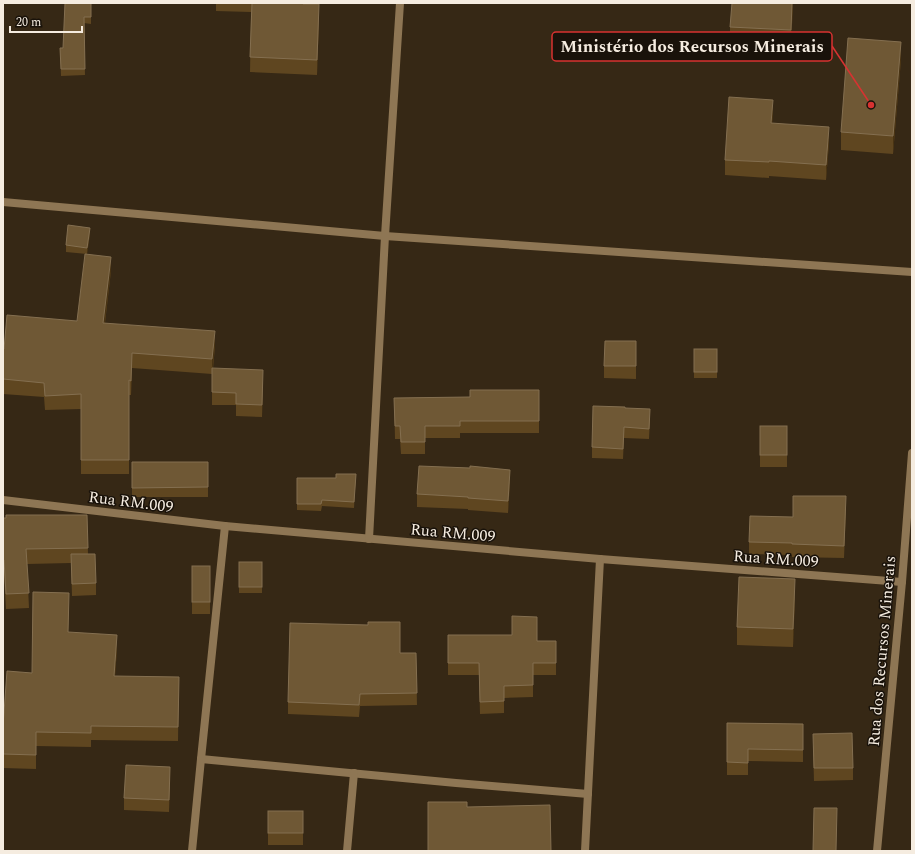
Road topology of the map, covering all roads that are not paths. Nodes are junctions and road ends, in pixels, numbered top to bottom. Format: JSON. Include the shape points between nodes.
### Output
{"nodes":[{"id":1,"x":400,"y":3,"type":"edge"},
{"id":2,"x":3,"y":202,"type":"edge"},
{"id":3,"x":385,"y":236,"type":"junction"},
{"id":4,"x":912,"y":272,"type":"edge"},
{"id":5,"x":912,"y":453,"type":"edge"},
{"id":6,"x":3,"y":500,"type":"edge"},
{"id":7,"x":225,"y":526,"type":"junction"},
{"id":8,"x":369,"y":539,"type":"junction"},
{"id":9,"x":600,"y":559,"type":"junction"},
{"id":10,"x":902,"y":582,"type":"junction"},
{"id":11,"x":201,"y":758,"type":"junction"},
{"id":12,"x":354,"y":773,"type":"junction"},
{"id":13,"x":588,"y":794,"type":"junction"},
{"id":14,"x":192,"y":851,"type":"edge"},
{"id":15,"x":347,"y":851,"type":"edge"},
{"id":16,"x":585,"y":851,"type":"edge"},
{"id":17,"x":877,"y":851,"type":"edge"}],
"edges":[{"from":1,"to":3,"type":"street"},
{"from":2,"to":3,"type":"street"},
{"from":3,"to":4,"type":"street"},
{"from":3,"to":8,"type":"street"},
{"from":5,"to":10,"type":"street","name":"Rua dos Recursos Minerais"},
{"from":6,"to":7,"type":"street","name":"Rua RM.009"},
{"from":7,"to":8,"type":"street","name":"Rua RM.009"},
{"from":7,"to":11,"type":"street"},
{"from":8,"to":9,"type":"street","name":"Rua RM.009"},
{"from":9,"to":10,"type":"street","name":"Rua RM.009"},
{"from":9,"to":13,"type":"street"},
{"from":10,"to":17,"type":"street","name":"Rua dos Recursos Minerais"},
{"from":11,"to":12,"type":"street"},
{"from":11,"to":14,"type":"street"},
{"from":12,"to":13,"type":"street"},
{"from":12,"to":15,"type":"street"},
{"from":13,"to":16,"type":"street"}]}
